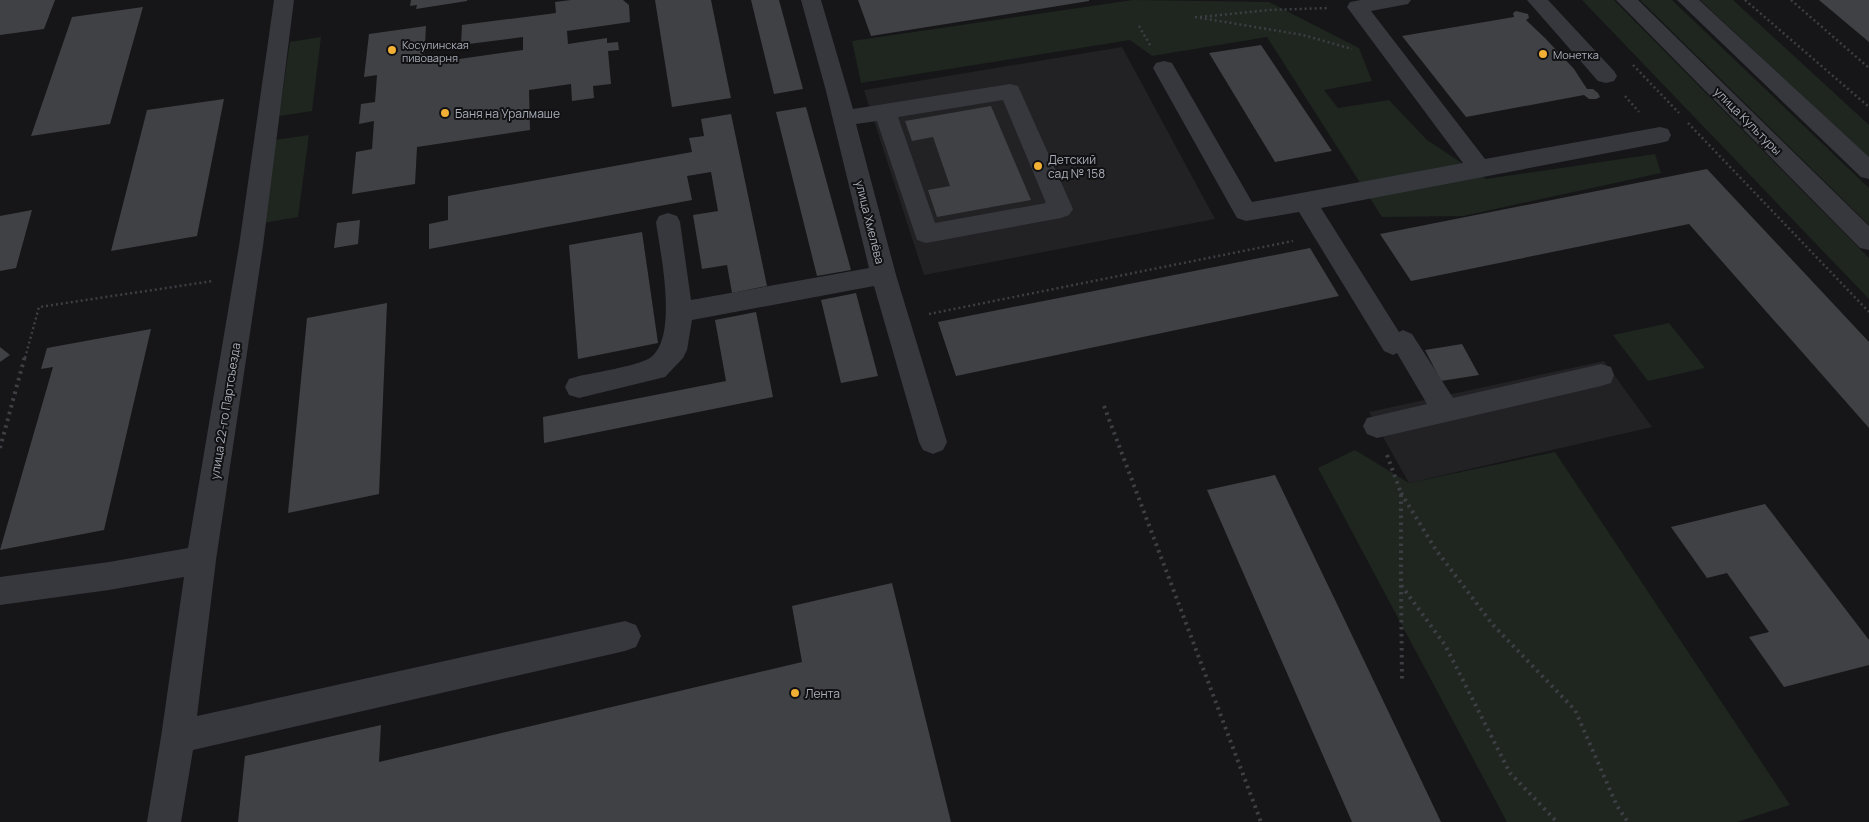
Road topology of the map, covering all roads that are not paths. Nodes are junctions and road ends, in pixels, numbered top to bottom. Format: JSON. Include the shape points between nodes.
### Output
{"nodes":[{"id":1,"x":284,"y":0,"type":"edge"},
{"id":2,"x":811,"y":0,"type":"edge"},
{"id":3,"x":1401,"y":0,"type":"edge"},
{"id":4,"x":1537,"y":0,"type":"edge"},
{"id":5,"x":1626,"y":0,"type":"edge"},
{"id":6,"x":1687,"y":0,"type":"edge"},
{"id":7,"x":1164,"y":68,"type":"dead end"},
{"id":8,"x":1606,"y":76,"type":"dead end"},
{"id":9,"x":885,"y":112,"type":"junction"},
{"id":10,"x":844,"y":118,"type":"junction"},
{"id":11,"x":1660,"y":135,"type":"dead end"},
{"id":12,"x":1480,"y":168,"type":"junction"},
{"id":13,"x":1869,"y":171,"type":"edge"},
{"id":14,"x":1305,"y":202,"type":"junction"},
{"id":15,"x":668,"y":222,"type":"dead end"},
{"id":16,"x":1869,"y":241,"type":"edge"},
{"id":17,"x":883,"y":275,"type":"junction"},
{"id":18,"x":680,"y":312,"type":"junction"},
{"id":19,"x":1601,"y":375,"type":"dead end"},
{"id":20,"x":579,"y":387,"type":"dead end"},
{"id":21,"x":1446,"y":411,"type":"junction"},
{"id":22,"x":1377,"y":426,"type":"road end"},
{"id":23,"x":933,"y":442,"type":"dead end"},
{"id":24,"x":201,"y":560,"type":"junction"},
{"id":25,"x":0,"y":591,"type":"edge"},
{"id":26,"x":625,"y":636,"type":"dead end"},
{"id":27,"x":178,"y":737,"type":"junction"},
{"id":28,"x":164,"y":822,"type":"edge"}],
"edges":[{"from":1,"to":24,"type":"street","name":"улица 22-го Партсъезда","via":[[246,276]]},
{"from":2,"to":10,"type":"street","name":"улица Хмелёва"},
{"from":3,"to":12,"type":"street","via":[[1357,8]]},
{"from":4,"to":8,"type":"street"},
{"from":5,"to":16,"type":"street","name":"улица Культуры"},
{"from":6,"to":13,"type":"street"},
{"from":7,"to":14,"type":"street","via":[[1246,212]]},
{"from":9,"to":9,"type":"street","via":[[1010,91],[1061,209],[926,234]]},
{"from":9,"to":10,"type":"street"},
{"from":10,"to":17,"type":"street","name":"улица Хмелёва"},
{"from":11,"to":12,"type":"street"},
{"from":12,"to":14,"type":"street"},
{"from":14,"to":21,"type":"street"},
{"from":15,"to":18,"type":"street"},
{"from":17,"to":18,"type":"street"},
{"from":17,"to":23,"type":"street","name":"улица Хмелёва"},
{"from":18,"to":20,"type":"street","via":[[674,350],[656,369]]},
{"from":19,"to":21,"type":"street"},
{"from":21,"to":22,"type":"street"},
{"from":24,"to":25,"type":"street"},
{"from":24,"to":27,"type":"street","name":"улица 22-го Партсъезда"},
{"from":26,"to":27,"type":"street"},
{"from":27,"to":28,"type":"street","name":"улица 22-го Партсъезда"}]}
